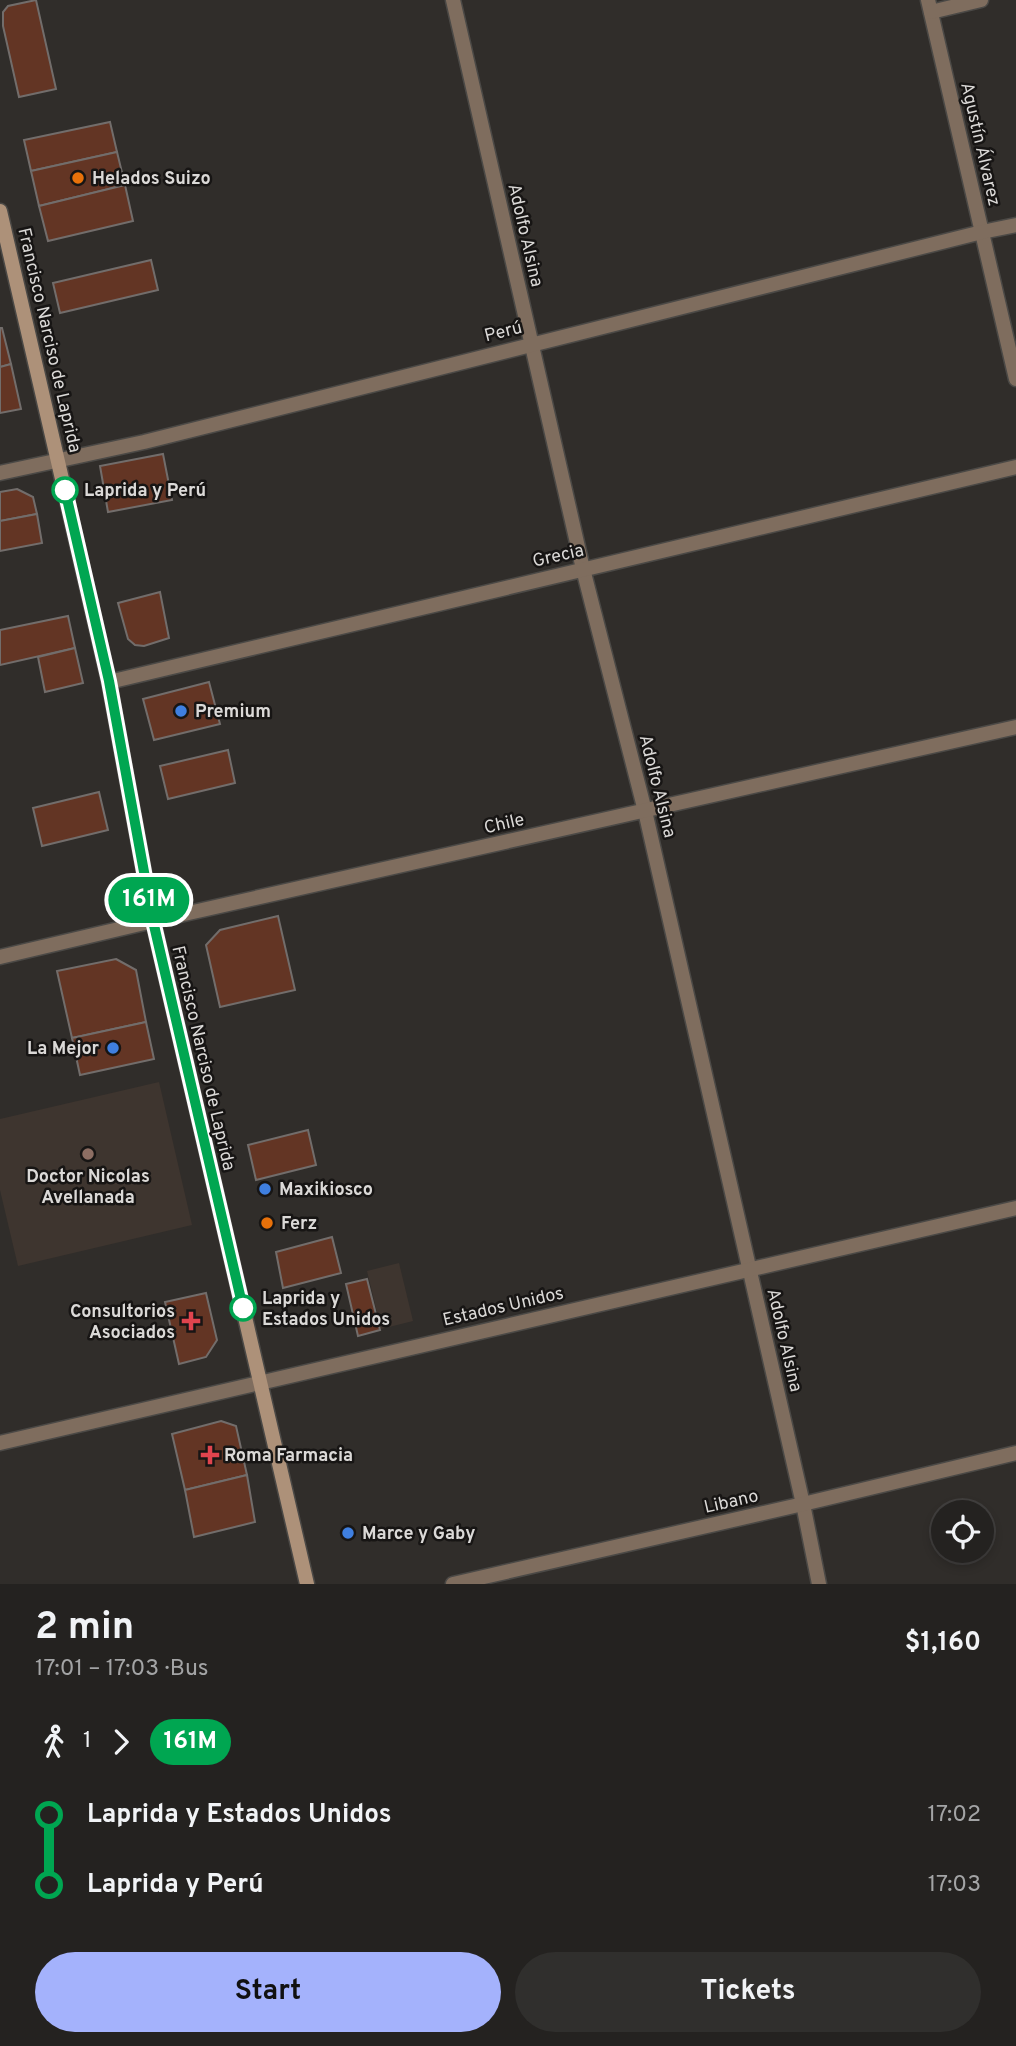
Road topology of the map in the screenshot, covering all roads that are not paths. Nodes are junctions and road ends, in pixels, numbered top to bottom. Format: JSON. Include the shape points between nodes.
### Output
{"nodes":[{"id":1,"x":453,"y":0,"type":"edge"},
{"id":2,"x":981,"y":0,"type":"edge"},
{"id":3,"x":930,"y":6,"type":"edge"},
{"id":4,"x":0,"y":211,"type":"edge"},
{"id":5,"x":1016,"y":225,"type":"edge"},
{"id":6,"x":982,"y":232,"type":"junction"},
{"id":7,"x":531,"y":344,"type":"junction"},
{"id":8,"x":1016,"y":379,"type":"edge"},
{"id":9,"x":58,"y":460,"type":"junction"},
{"id":10,"x":1016,"y":467,"type":"edge"},
{"id":11,"x":0,"y":473,"type":"edge"},
{"id":12,"x":583,"y":569,"type":"junction"},
{"id":13,"x":109,"y":681,"type":"junction"},
{"id":14,"x":1016,"y":727,"type":"edge"},
{"id":15,"x":645,"y":811,"type":"junction"},
{"id":16,"x":153,"y":921,"type":"junction"},
{"id":17,"x":0,"y":957,"type":"edge"},
{"id":18,"x":1016,"y":1208,"type":"edge"},
{"id":19,"x":749,"y":1268,"type":"junction"},
{"id":20,"x":260,"y":1384,"type":"junction"},
{"id":21,"x":0,"y":1443,"type":"edge"},
{"id":22,"x":1016,"y":1453,"type":"edge"},
{"id":23,"x":803,"y":1504,"type":"junction"},
{"id":24,"x":307,"y":1584,"type":"edge"},
{"id":25,"x":453,"y":1584,"type":"edge"},
{"id":26,"x":819,"y":1584,"type":"edge"}],
"edges":[{"from":1,"to":7,"type":"street","name":"Adolfo Alsina"},
{"from":2,"to":3,"type":"street"},
{"from":3,"to":6,"type":"street","name":"Agustín Álvarez"},
{"from":4,"to":9,"type":"main road","name":"Francisco Narciso de Laprida"},
{"from":5,"to":6,"type":"street","name":"Perú"},
{"from":6,"to":7,"type":"street","name":"Perú"},
{"from":6,"to":8,"type":"street","name":"Agustín Álvarez"},
{"from":7,"to":9,"type":"street","name":"Perú"},
{"from":7,"to":12,"type":"street","name":"Adolfo Alsina"},
{"from":9,"to":11,"type":"street","name":"Perú"},
{"from":9,"to":13,"type":"main road","name":"Francisco Narciso de Laprida"},
{"from":10,"to":12,"type":"street","name":"Grecia"},
{"from":12,"to":13,"type":"street","name":"Grecia"},
{"from":12,"to":15,"type":"street","name":"Adolfo Alsina"},
{"from":13,"to":16,"type":"main road","name":"Francisco Narciso de Laprida"},
{"from":14,"to":15,"type":"street","name":"Chile"},
{"from":15,"to":16,"type":"street","name":"Chile"},
{"from":15,"to":19,"type":"street","name":"Adolfo Alsina"},
{"from":16,"to":17,"type":"street","name":"Chile"},
{"from":16,"to":20,"type":"main road","name":"Francisco Narciso de Laprida"},
{"from":18,"to":19,"type":"street","name":"Estados Unidos"},
{"from":19,"to":20,"type":"street","name":"Estados Unidos"},
{"from":19,"to":23,"type":"street","name":"Adolfo Alsina"},
{"from":20,"to":21,"type":"street","name":"Estados Unidos"},
{"from":20,"to":24,"type":"main road","name":"Francisco Narciso de Laprida"},
{"from":22,"to":23,"type":"street","name":"Libano"},
{"from":23,"to":25,"type":"street","name":"Libano"},
{"from":23,"to":26,"type":"street","name":"Adolfo Alsina"}]}
